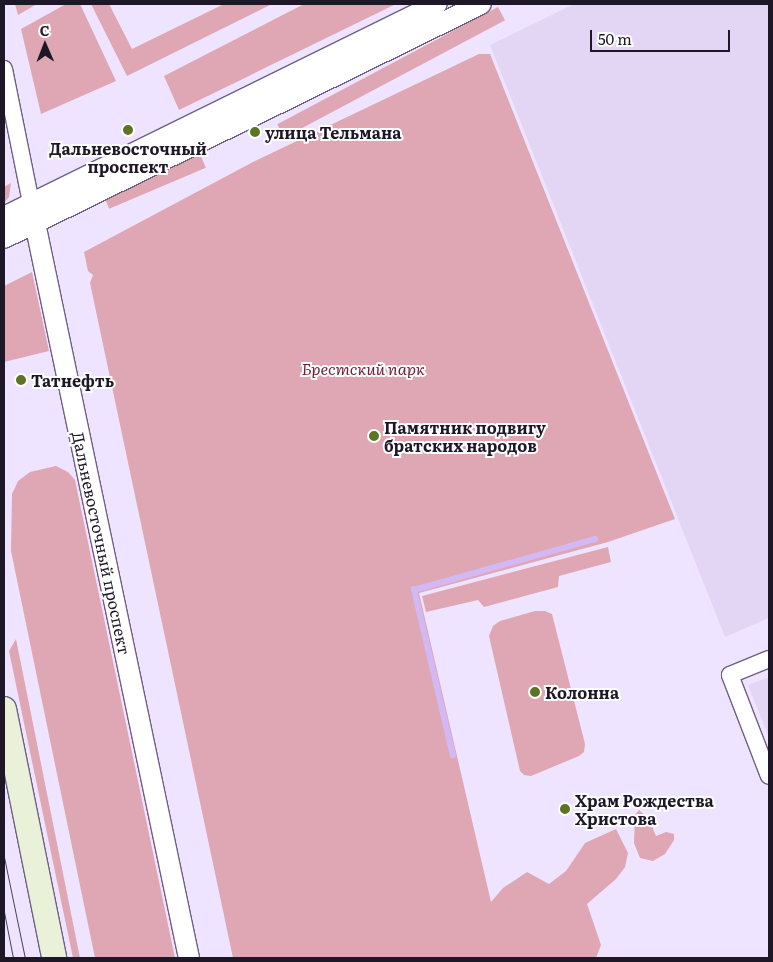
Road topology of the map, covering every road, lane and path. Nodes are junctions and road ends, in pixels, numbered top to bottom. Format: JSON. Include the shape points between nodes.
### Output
{"nodes":[{"id":1,"x":436,"y":4,"type":"edge"},
{"id":2,"x":481,"y":4,"type":"edge"},
{"id":3,"x":4,"y":69,"type":"edge"},
{"id":4,"x":32,"y":203,"type":"junction"},
{"id":5,"x":4,"y":217,"type":"edge"},
{"id":6,"x":35,"y":223,"type":"junction"},
{"id":7,"x":4,"y":238,"type":"edge"},
{"id":8,"x":769,"y":659,"type":"edge"},
{"id":9,"x":4,"y":709,"type":"edge"},
{"id":10,"x":769,"y":776,"type":"edge"},
{"id":11,"x":54,"y":958,"type":"edge"},
{"id":12,"x":189,"y":958,"type":"edge"}],
"edges":[{"from":1,"to":4,"type":"street"},
{"from":2,"to":6,"type":"street"},
{"from":3,"to":4,"type":"street","name":"Дальневосточный проспект"},
{"from":4,"to":5,"type":"street"},
{"from":4,"to":6,"type":"street","name":"Дальневосточный проспект"},
{"from":6,"to":7,"type":"street"},
{"from":6,"to":12,"type":"street","name":"Дальневосточный проспект"},
{"from":8,"to":10,"type":"street","via":[[730,675]]},
{"from":9,"to":11,"type":"main road"}]}
